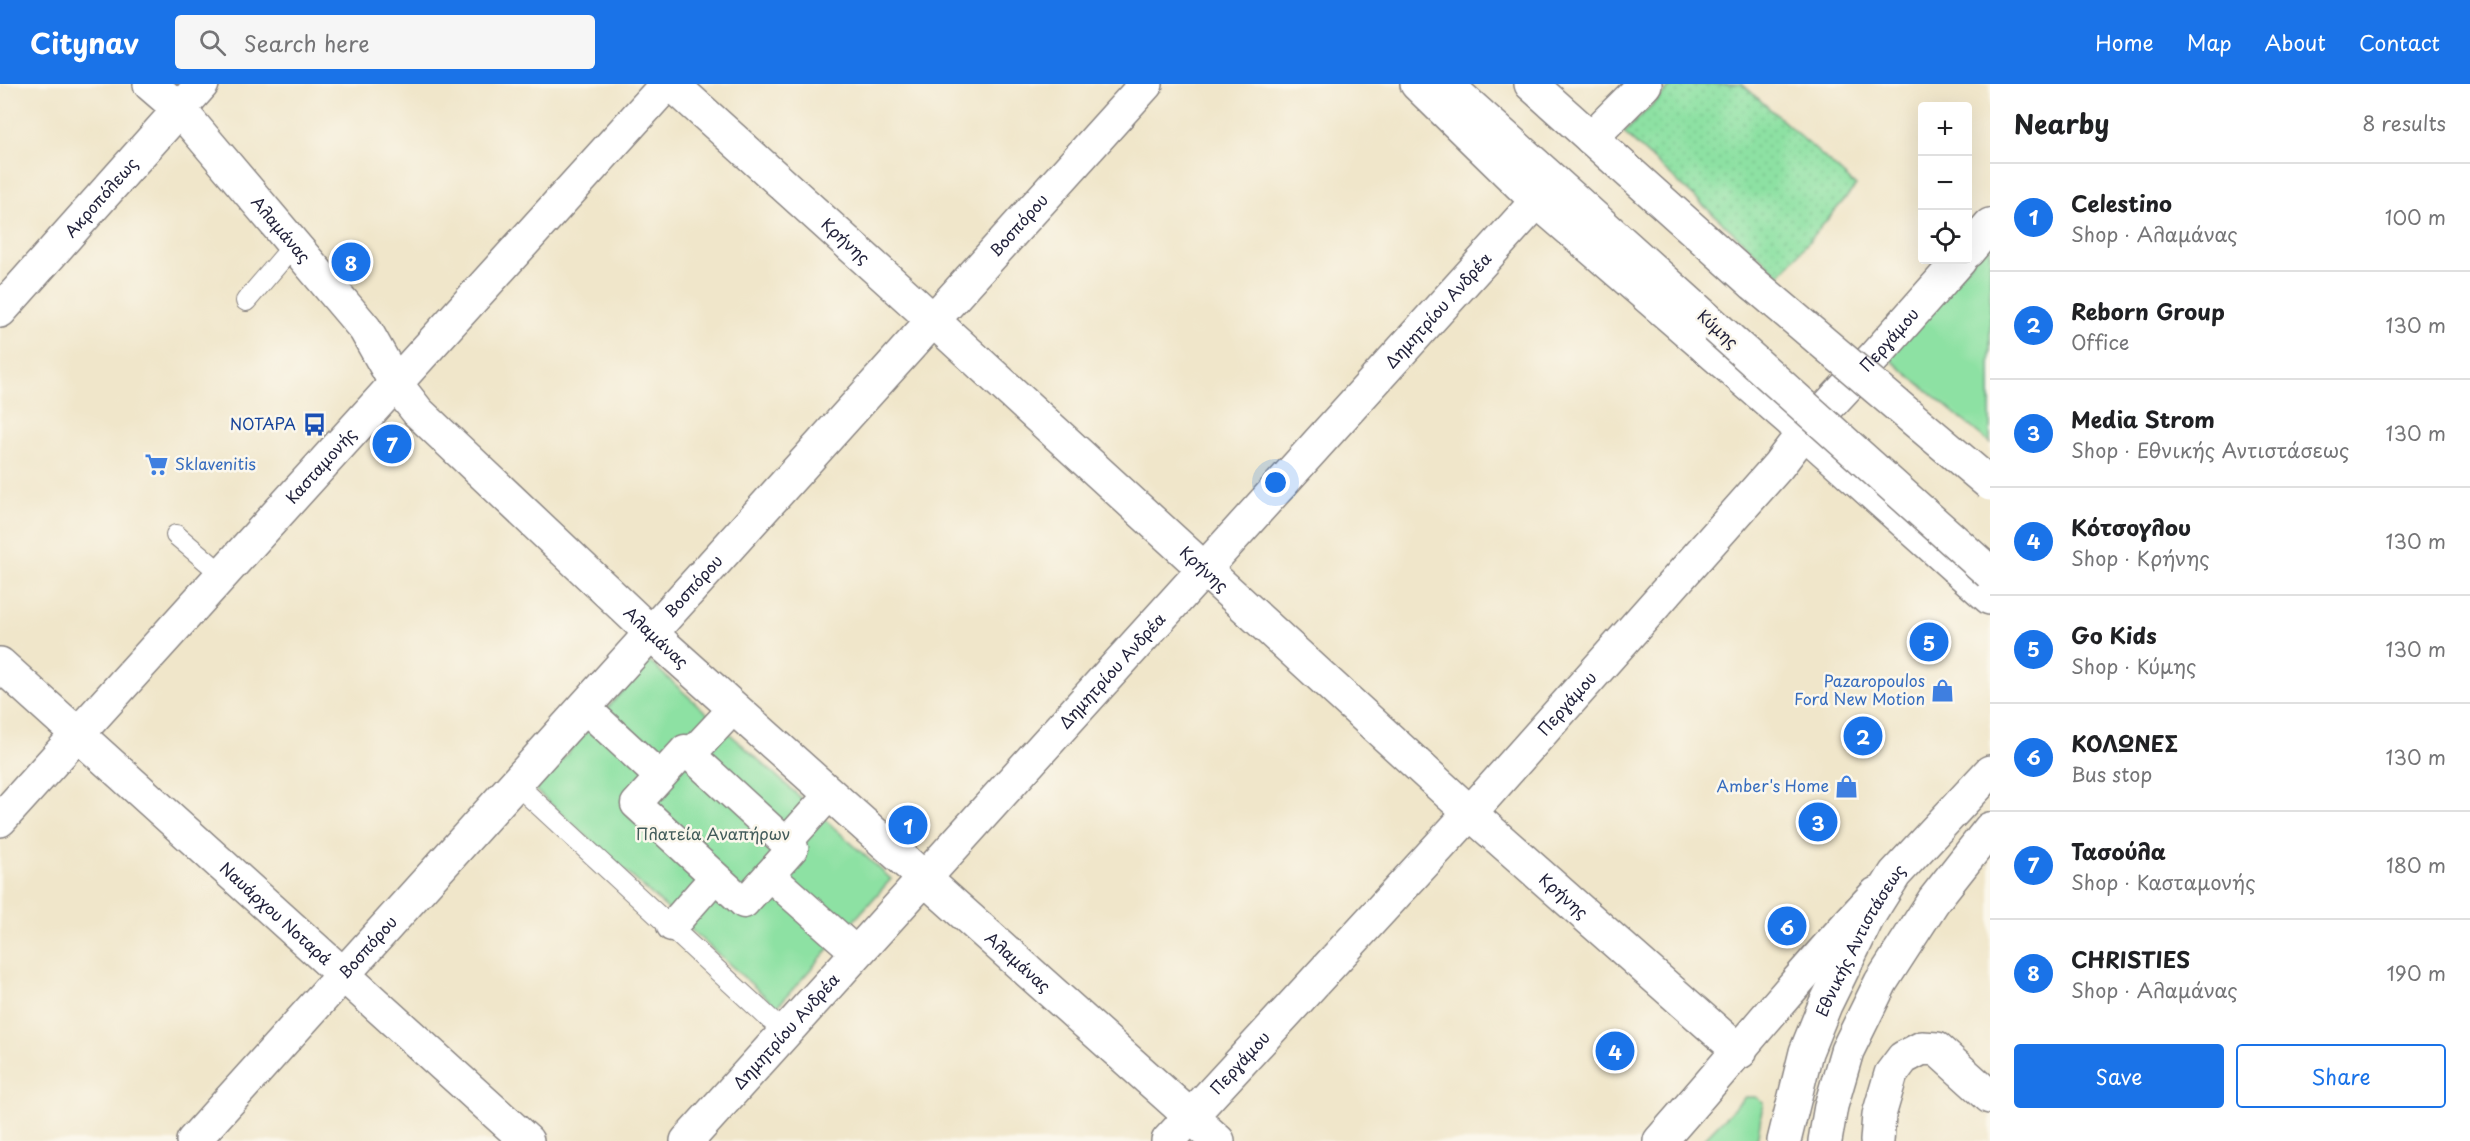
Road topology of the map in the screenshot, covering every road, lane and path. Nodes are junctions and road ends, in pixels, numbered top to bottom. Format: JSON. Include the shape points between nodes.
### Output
{"nodes":[{"id":1,"x":150,"y":84,"type":"edge"},
{"id":2,"x":202,"y":84,"type":"edge"},
{"id":3,"x":667,"y":84,"type":"edge"},
{"id":4,"x":672,"y":84,"type":"edge"},
{"id":5,"x":1146,"y":84,"type":"edge"},
{"id":6,"x":1417,"y":84,"type":"edge"},
{"id":7,"x":1446,"y":84,"type":"edge"},
{"id":8,"x":1531,"y":84,"type":"edge"},
{"id":9,"x":1645,"y":84,"type":"edge"},
{"id":10,"x":179,"y":109,"type":"junction"},
{"id":11,"x":1591,"y":138,"type":"junction"},
{"id":12,"x":1538,"y":201,"type":"junction"},
{"id":13,"x":1990,"y":225,"type":"edge"},
{"id":14,"x":294,"y":245,"type":"junction"},
{"id":15,"x":1972,"y":246,"type":"edge"},
{"id":16,"x":1956,"y":264,"type":"edge"},
{"id":17,"x":246,"y":301,"type":"dead end"},
{"id":18,"x":1788,"y":307,"type":"dead end"},
{"id":19,"x":0,"y":311,"type":"edge"},
{"id":20,"x":933,"y":320,"type":"junction"},
{"id":21,"x":1864,"y":368,"type":"junction"},
{"id":22,"x":396,"y":384,"type":"junction"},
{"id":23,"x":1803,"y":432,"type":"junction"},
{"id":24,"x":1978,"y":468,"type":"edge"},
{"id":25,"x":1990,"y":484,"type":"edge"},
{"id":26,"x":176,"y":535,"type":"dead end"},
{"id":27,"x":1204,"y":569,"type":"junction"},
{"id":28,"x":1990,"y":573,"type":"edge"},
{"id":29,"x":223,"y":575,"type":"junction"},
{"id":30,"x":1990,"y":598,"type":"edge"},
{"id":31,"x":652,"y":632,"type":"junction"},
{"id":32,"x":0,"y":664,"type":"edge"},
{"id":33,"x":584,"y":707,"type":"junction"},
{"id":34,"x":734,"y":708,"type":"junction"},
{"id":35,"x":78,"y":734,"type":"junction"},
{"id":36,"x":690,"y":755,"type":"junction"},
{"id":37,"x":1990,"y":772,"type":"edge"},
{"id":38,"x":660,"y":777,"type":"junction"},
{"id":39,"x":515,"y":783,"type":"junction"},
{"id":40,"x":830,"y":794,"type":"junction"},
{"id":41,"x":1470,"y":813,"type":"junction"},
{"id":42,"x":0,"y":820,"type":"edge"},
{"id":43,"x":1990,"y":829,"type":"edge"},
{"id":44,"x":786,"y":843,"type":"junction"},
{"id":45,"x":769,"y":874,"type":"junction"},
{"id":46,"x":1895,"y":874,"type":"junction"},
{"id":47,"x":715,"y":877,"type":"junction"},
{"id":48,"x":923,"y":880,"type":"junction"},
{"id":49,"x":672,"y":926,"type":"junction"},
{"id":50,"x":857,"y":953,"type":"junction"},
{"id":51,"x":342,"y":975,"type":"junction"},
{"id":52,"x":785,"y":1033,"type":"junction"},
{"id":53,"x":1740,"y":1052,"type":"junction"},
{"id":54,"x":1990,"y":1096,"type":"edge"},
{"id":55,"x":1190,"y":1116,"type":"junction"},
{"id":56,"x":193,"y":1141,"type":"edge"},
{"id":57,"x":527,"y":1141,"type":"edge"},
{"id":58,"x":687,"y":1141,"type":"edge"},
{"id":59,"x":1168,"y":1141,"type":"edge"},
{"id":60,"x":1218,"y":1141,"type":"edge"},
{"id":61,"x":1660,"y":1141,"type":"edge"},
{"id":62,"x":1784,"y":1141,"type":"edge"},
{"id":63,"x":1825,"y":1141,"type":"edge"},
{"id":64,"x":1877,"y":1141,"type":"edge"}],
"edges":[{"from":1,"to":10,"type":"street","name":"Αλαμάνας"},
{"from":2,"to":10,"type":"street","name":"Ακροπόλεως"},
{"from":3,"to":22,"type":"street","name":"Κασταμονής"},
{"from":4,"to":20,"type":"street","name":"Κρήνης"},
{"from":5,"to":20,"type":"street","name":"Βοσπόρου"},
{"from":6,"to":12,"type":"street","name":"Κύμης"},
{"from":7,"to":28,"type":"street","name":"Κύμης","bridge":true},
{"from":8,"to":11,"type":"street"},
{"from":9,"to":11,"type":"street"},
{"from":10,"to":14,"type":"street","name":"Αλαμάνας"},
{"from":10,"to":19,"type":"street","name":"Ακροπόλεως"},
{"from":11,"to":24,"type":"street","bridge":true,"via":[[1754,284]]},
{"from":12,"to":23,"type":"street","name":"Κύμης"},
{"from":12,"to":27,"type":"street","name":"Δημητρίου Ανδρέα"},
{"from":13,"to":15,"type":"street"},
{"from":14,"to":17,"type":"lane"},
{"from":14,"to":22,"type":"street","name":"Αλαμάνας","via":[[365,329]]},
{"from":16,"to":21,"type":"street","name":"Περγάμου"},
{"from":18,"to":21,"type":"street"},
{"from":20,"to":27,"type":"street","name":"Κρήνης"},
{"from":20,"to":31,"type":"street","name":"Βοσπόρου"},
{"from":21,"to":23,"type":"street","name":"Περγάμου"},
{"from":22,"to":29,"type":"street","name":"Κασταμονής"},
{"from":22,"to":31,"type":"street","name":"Αλαμάνας","via":[[418,412]]},
{"from":23,"to":30,"type":"street","name":"Κύμης"},
{"from":23,"to":41,"type":"street","name":"Περγάμου","via":[[1779,466]]},
{"from":24,"to":25,"type":"street","bridge":true},
{"from":26,"to":29,"type":"lane"},
{"from":27,"to":41,"type":"street","name":"Κρήνης"},
{"from":27,"to":48,"type":"street","name":"Δημητρίου Ανδρέα"},
{"from":29,"to":35,"type":"street","name":"Κασταμονής"},
{"from":31,"to":33,"type":"street","name":"Βοσπόρου"},
{"from":31,"to":34,"type":"street","name":"Αλαμάνας"},
{"from":32,"to":35,"type":"street","name":"Ναυάρχου Νοταρά"},
{"from":33,"to":38,"type":"street"},
{"from":33,"to":39,"type":"street","name":"Βοσπόρου"},
{"from":34,"to":36,"type":"street"},
{"from":34,"to":40,"type":"street","name":"Αλαμάνας"},
{"from":35,"to":42,"type":"street","name":"Κασταμονής"},
{"from":35,"to":51,"type":"street","name":"Ναυάρχου Νοταρά"},
{"from":36,"to":38,"type":"street","via":[[685,750]]},
{"from":36,"to":44,"type":"street"},
{"from":37,"to":46,"type":"street","name":"Εθνικής Αντιστάσεως"},
{"from":38,"to":47,"type":"street","via":[[636,804]]},
{"from":39,"to":49,"type":"lane"},
{"from":39,"to":51,"type":"street","name":"Βοσπόρου"},
{"from":40,"to":44,"type":"street"},
{"from":40,"to":48,"type":"street","name":"Αλαμάνας"},
{"from":41,"to":53,"type":"street","name":"Κρήνης"},
{"from":41,"to":55,"type":"street","name":"Περγάμου"},
{"from":43,"to":63,"type":"street","via":[[1934,900],[1881,982],[1847,1051]]},
{"from":44,"to":45,"type":"street","via":[[793,848]]},
{"from":45,"to":47,"type":"street","via":[[744,903]]},
{"from":45,"to":50,"type":"street"},
{"from":46,"to":53,"type":"street","via":[[1820,953]]},
{"from":46,"to":62,"type":"street","name":"Εθνικής Αντιστάσεως","via":[[1868,917],[1825,1005],[1806,1052]]},
{"from":47,"to":49,"type":"street"},
{"from":48,"to":50,"type":"street","name":"Δημητρίου Ανδρέα"},
{"from":48,"to":55,"type":"street","name":"Αλαμάνας"},
{"from":49,"to":52,"type":"lane"},
{"from":50,"to":52,"type":"street","name":"Δημητρίου Ανδρέα"},
{"from":51,"to":56,"type":"street","name":"Βοσπόρου"},
{"from":51,"to":57,"type":"street","name":"Ναυάρχου Νοταρά"},
{"from":52,"to":58,"type":"street","name":"Δημητρίου Ανδρέα"},
{"from":53,"to":61,"type":"street"},
{"from":54,"to":64,"type":"street","via":[[1937,1049],[1922,1048],[1903,1058],[1891,1074],[1879,1115]]},
{"from":55,"to":59,"type":"street","name":"Περγάμου"},
{"from":55,"to":60,"type":"street","name":"Αλαμάνας"}]}
